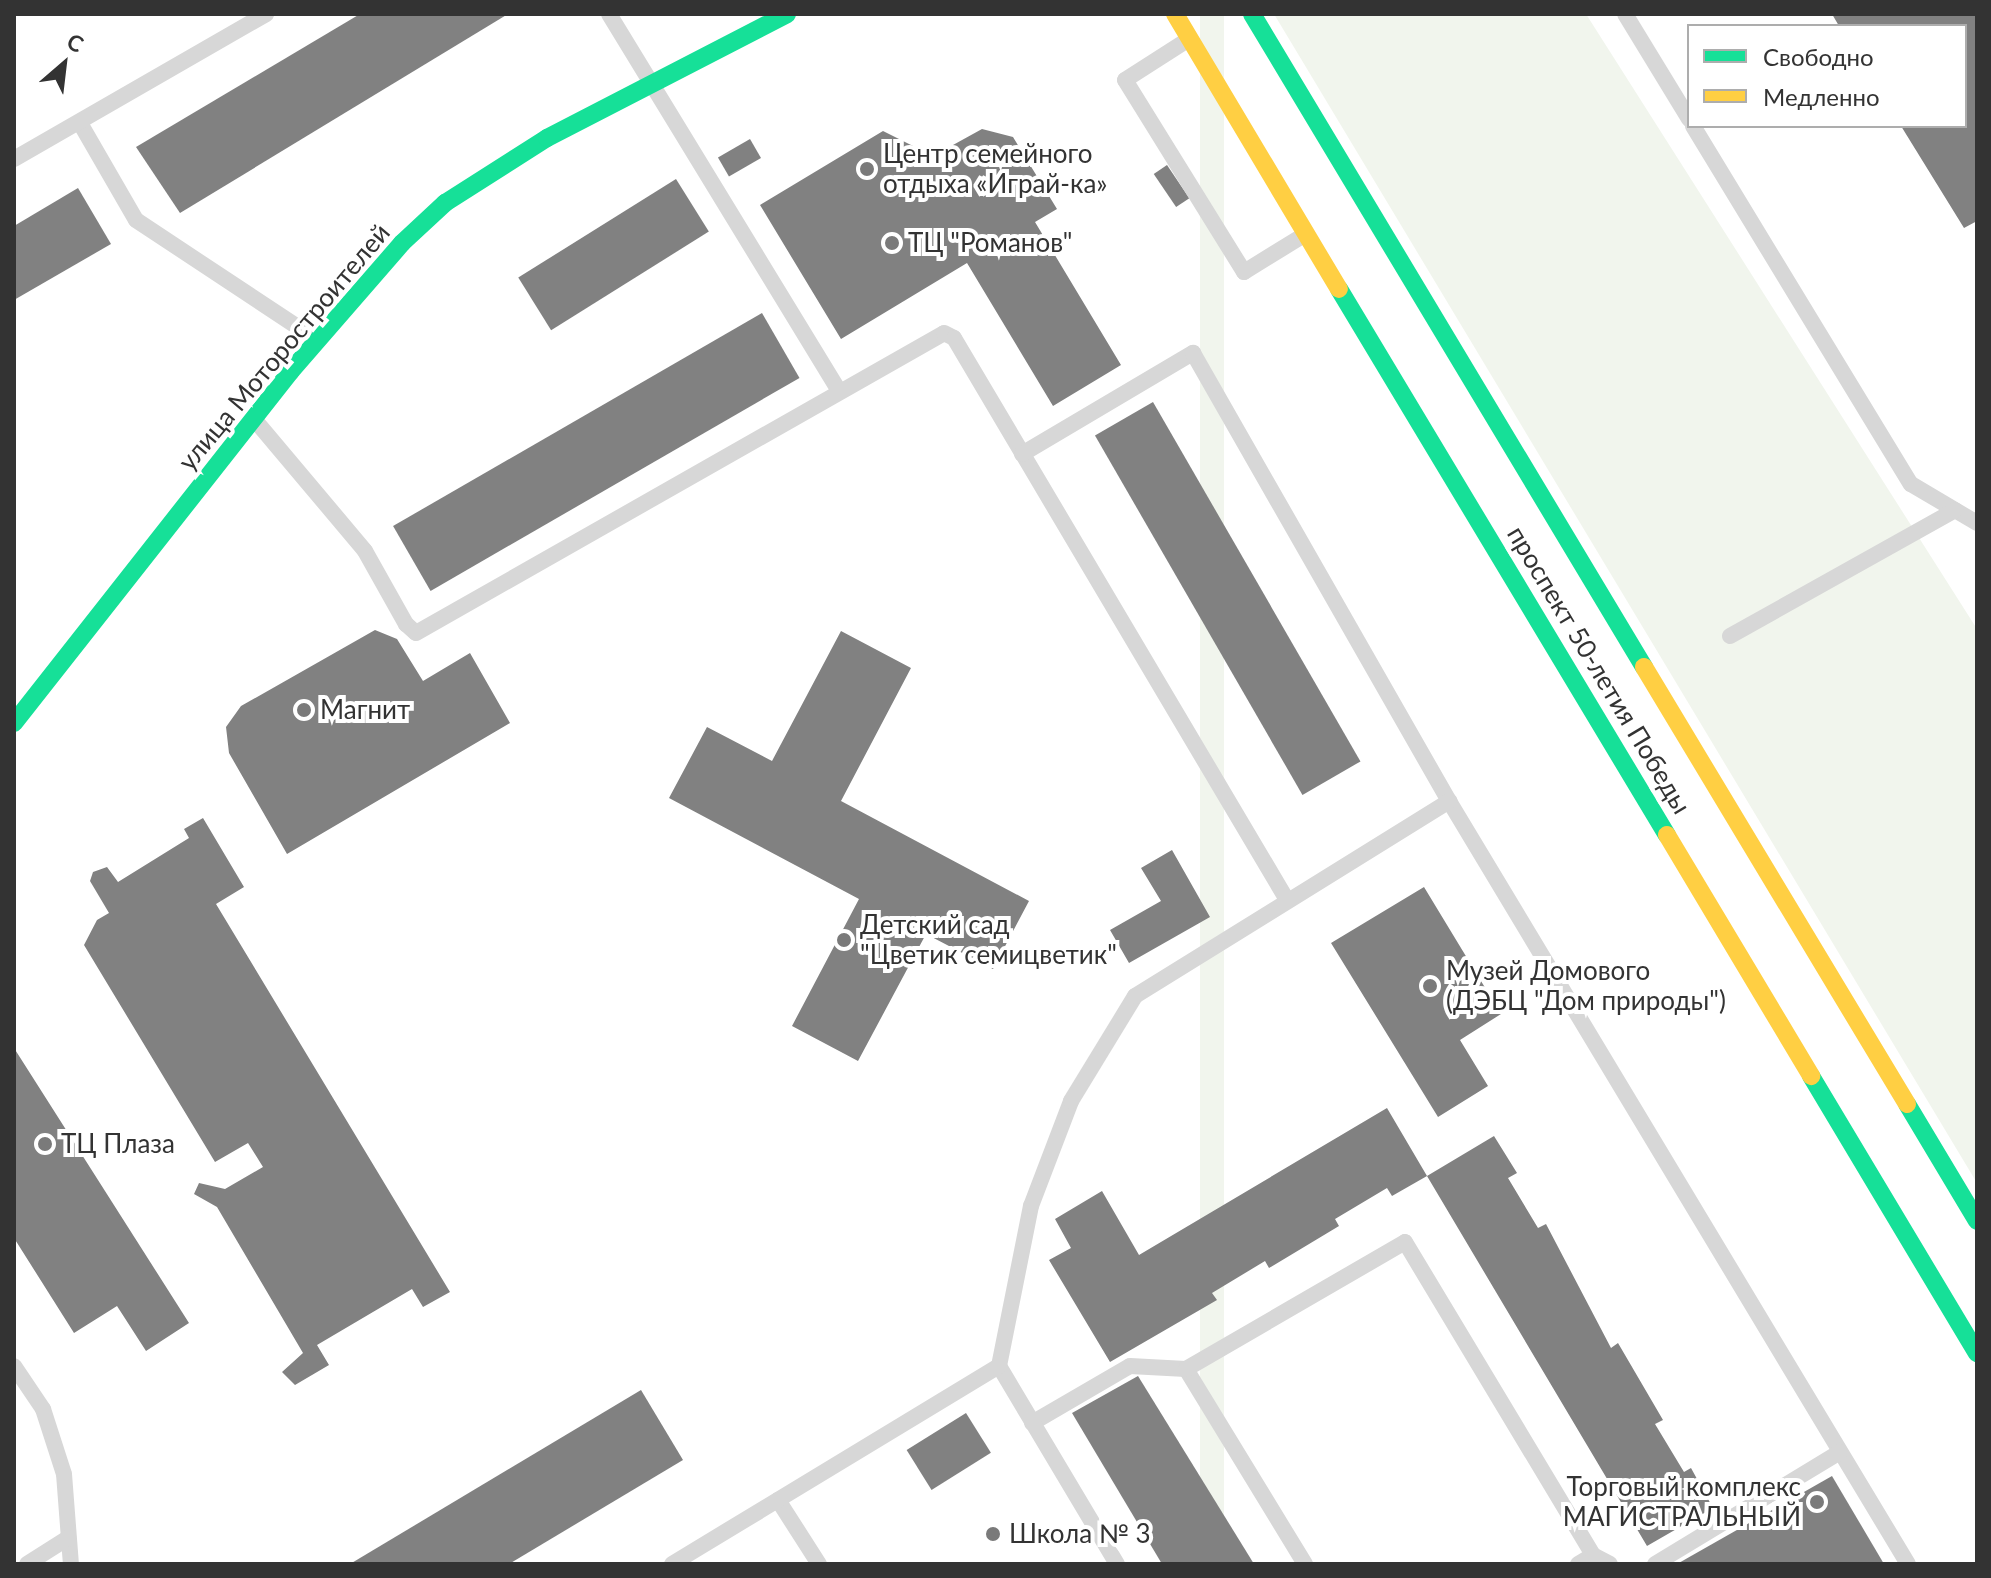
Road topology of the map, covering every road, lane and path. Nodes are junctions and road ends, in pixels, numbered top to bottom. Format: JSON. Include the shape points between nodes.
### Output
{"nodes":[{"id":1,"x":266,"y":14,"type":"edge"},
{"id":2,"x":609,"y":14,"type":"edge"},
{"id":3,"x":787,"y":14,"type":"edge"},
{"id":4,"x":1175,"y":14,"type":"edge"},
{"id":5,"x":1252,"y":14,"type":"edge"},
{"id":6,"x":1625,"y":14,"type":"edge"},
{"id":7,"x":1191,"y":38,"type":"junction"},
{"id":8,"x":651,"y":84,"type":"junction"},
{"id":9,"x":1687,"y":116,"type":"edge"},
{"id":10,"x":80,"y":123,"type":"junction"},
{"id":11,"x":1694,"y":128,"type":"edge"},
{"id":12,"x":14,"y":159,"type":"edge"},
{"id":13,"x":1308,"y":233,"type":"junction"},
{"id":14,"x":317,"y":340,"type":"junction"},
{"id":15,"x":838,"y":389,"type":"junction"},
{"id":16,"x":253,"y":418,"type":"junction"},
{"id":17,"x":1022,"y":454,"type":"junction"},
{"id":18,"x":1955,"y":510,"type":"junction"},
{"id":19,"x":1977,"y":523,"type":"edge"},
{"id":20,"x":1730,"y":636,"type":"dead end"},
{"id":21,"x":14,"y":723,"type":"edge"},
{"id":22,"x":1449,"y":801,"type":"junction"},
{"id":23,"x":1287,"y":900,"type":"junction"},
{"id":24,"x":1977,"y":1221,"type":"edge"},
{"id":25,"x":1977,"y":1353,"type":"edge"},
{"id":26,"x":14,"y":1366,"type":"edge"},
{"id":27,"x":999,"y":1366,"type":"junction"},
{"id":28,"x":1186,"y":1369,"type":"junction"},
{"id":29,"x":1032,"y":1423,"type":"junction"},
{"id":30,"x":1840,"y":1452,"type":"junction"},
{"id":31,"x":778,"y":1500,"type":"junction"},
{"id":32,"x":68,"y":1538,"type":"junction"},
{"id":33,"x":1593,"y":1555,"type":"junction"},
{"id":34,"x":27,"y":1564,"type":"edge"},
{"id":35,"x":71,"y":1564,"type":"edge"},
{"id":36,"x":672,"y":1564,"type":"edge"},
{"id":37,"x":819,"y":1564,"type":"edge"},
{"id":38,"x":1117,"y":1564,"type":"edge"},
{"id":39,"x":1305,"y":1564,"type":"edge"},
{"id":40,"x":1578,"y":1564,"type":"edge"},
{"id":41,"x":1610,"y":1564,"type":"edge"},
{"id":42,"x":1655,"y":1564,"type":"edge"},
{"id":43,"x":1908,"y":1564,"type":"edge"}],
"edges":[{"from":1,"to":10,"type":"lane"},
{"from":2,"to":8,"type":"lane"},
{"from":3,"to":8,"type":"main road","name":"улица Моторостроителей"},
{"from":4,"to":7,"type":"main road","name":"проспект 50-летия Победы"},
{"from":5,"to":24,"type":"main road","name":"проспект 50-летия Победы"},
{"from":6,"to":9,"type":"lane"},
{"from":7,"to":13,"type":"main road","name":"проспект 50-летия Победы"},
{"from":7,"to":13,"type":"lane","via":[[1125,80],[1244,272]]},
{"from":8,"to":14,"type":"main road","name":"улица Моторостроителей","via":[[547,138],[445,203]]},
{"from":8,"to":15,"type":"lane"},
{"from":10,"to":12,"type":"lane"},
{"from":10,"to":14,"type":"lane","via":[[136,220]]},
{"from":11,"to":18,"type":"lane","via":[[1911,484]]},
{"from":13,"to":25,"type":"main road","name":"проспект 50-летия Победы"},
{"from":14,"to":16,"type":"main road","name":"улица Моторостроителей"},
{"from":15,"to":16,"type":"lane","via":[[416,633],[365,551]]},
{"from":15,"to":17,"type":"lane","via":[[944,333],[954,338]]},
{"from":16,"to":21,"type":"main road","name":"улица Моторостроителей"},
{"from":17,"to":22,"type":"lane","via":[[1193,353]]},
{"from":17,"to":23,"type":"lane"},
{"from":18,"to":19,"type":"lane"},
{"from":18,"to":20,"type":"lane"},
{"from":22,"to":23,"type":"lane"},
{"from":22,"to":30,"type":"lane"},
{"from":23,"to":27,"type":"lane","via":[[1135,996],[1071,1101],[1031,1206]]},
{"from":26,"to":32,"type":"lane","via":[[43,1409],[64,1474]]},
{"from":27,"to":29,"type":"lane"},
{"from":27,"to":31,"type":"lane"},
{"from":28,"to":29,"type":"lane","via":[[1130,1366]]},
{"from":28,"to":33,"type":"lane","via":[[1405,1242]]},
{"from":28,"to":39,"type":"lane"},
{"from":29,"to":38,"type":"lane"},
{"from":30,"to":42,"type":"lane"},
{"from":30,"to":43,"type":"lane"},
{"from":31,"to":36,"type":"lane"},
{"from":31,"to":37,"type":"lane"},
{"from":32,"to":34,"type":"lane"},
{"from":32,"to":35,"type":"lane"},
{"from":33,"to":40,"type":"lane"},
{"from":33,"to":41,"type":"lane"}]}
